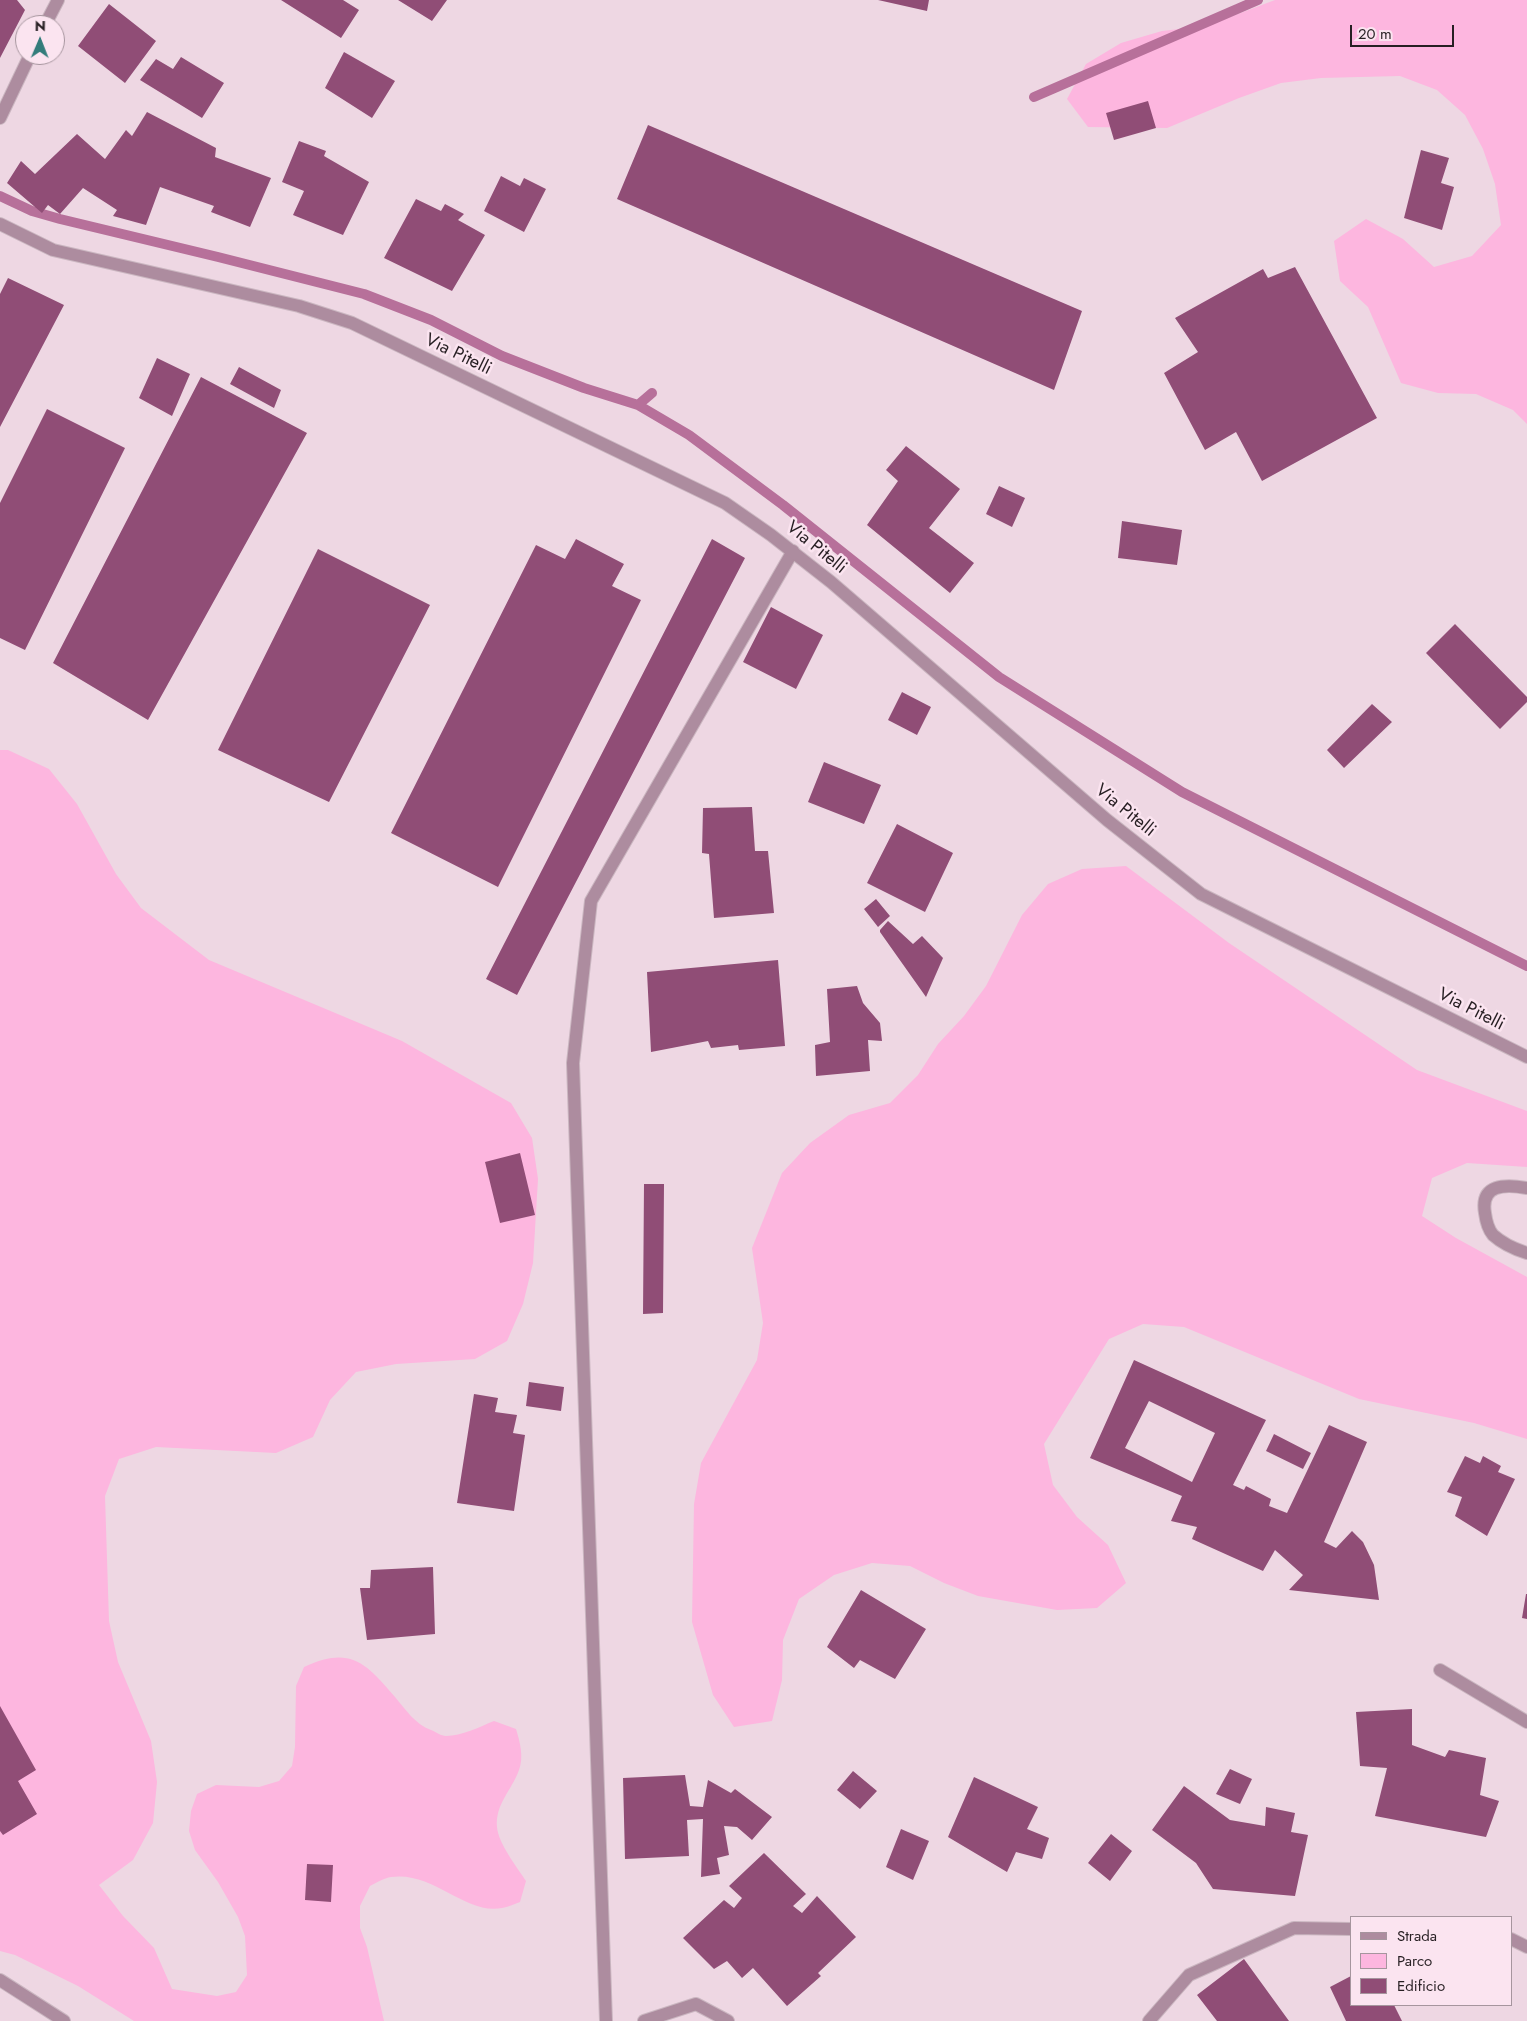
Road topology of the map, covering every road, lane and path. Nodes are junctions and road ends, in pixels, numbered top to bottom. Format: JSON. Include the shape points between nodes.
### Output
{"nodes":[{"id":1,"x":58,"y":0,"type":"edge"},
{"id":2,"x":50,"y":15,"type":"edge"},
{"id":3,"x":25,"y":65,"type":"edge"},
{"id":4,"x":0,"y":118,"type":"edge"},
{"id":5,"x":0,"y":224,"type":"edge"},
{"id":6,"x":793,"y":551,"type":"junction"},
{"id":7,"x":1527,"y":1057,"type":"edge"},
{"id":8,"x":1527,"y":1188,"type":"edge"},
{"id":9,"x":1527,"y":1254,"type":"edge"},
{"id":10,"x":1440,"y":1670,"type":"dead end"},
{"id":11,"x":1527,"y":1722,"type":"edge"},
{"id":12,"x":1350,"y":1928,"type":"edge"},
{"id":13,"x":1512,"y":1940,"type":"edge"},
{"id":14,"x":1527,"y":1947,"type":"edge"},
{"id":15,"x":0,"y":1980,"type":"edge"},
{"id":16,"x":64,"y":2021,"type":"edge"},
{"id":17,"x":606,"y":2021,"type":"edge"},
{"id":18,"x":644,"y":2021,"type":"edge"},
{"id":19,"x":728,"y":2021,"type":"edge"},
{"id":20,"x":1149,"y":2021,"type":"edge"}],
"edges":[{"from":1,"to":2,"type":"street"},
{"from":3,"to":4,"type":"street"},
{"from":5,"to":6,"type":"street","name":"Via Pitelli","via":[[53,250],[299,306],[352,323],[725,503]]},
{"from":6,"to":7,"type":"street","name":"Via Pitelli","via":[[1107,820],[1201,894]]},
{"from":6,"to":17,"type":"street","via":[[591,901],[572,1063]]},
{"from":8,"to":9,"type":"street","via":[[1499,1186],[1484,1200],[1486,1224],[1492,1234],[1509,1247]]},
{"from":10,"to":11,"type":"street"},
{"from":12,"to":20,"type":"street","via":[[1294,1928],[1189,1975]]},
{"from":13,"to":14,"type":"street"},
{"from":15,"to":16,"type":"street"},
{"from":18,"to":19,"type":"street","via":[[696,2004]]}]}
